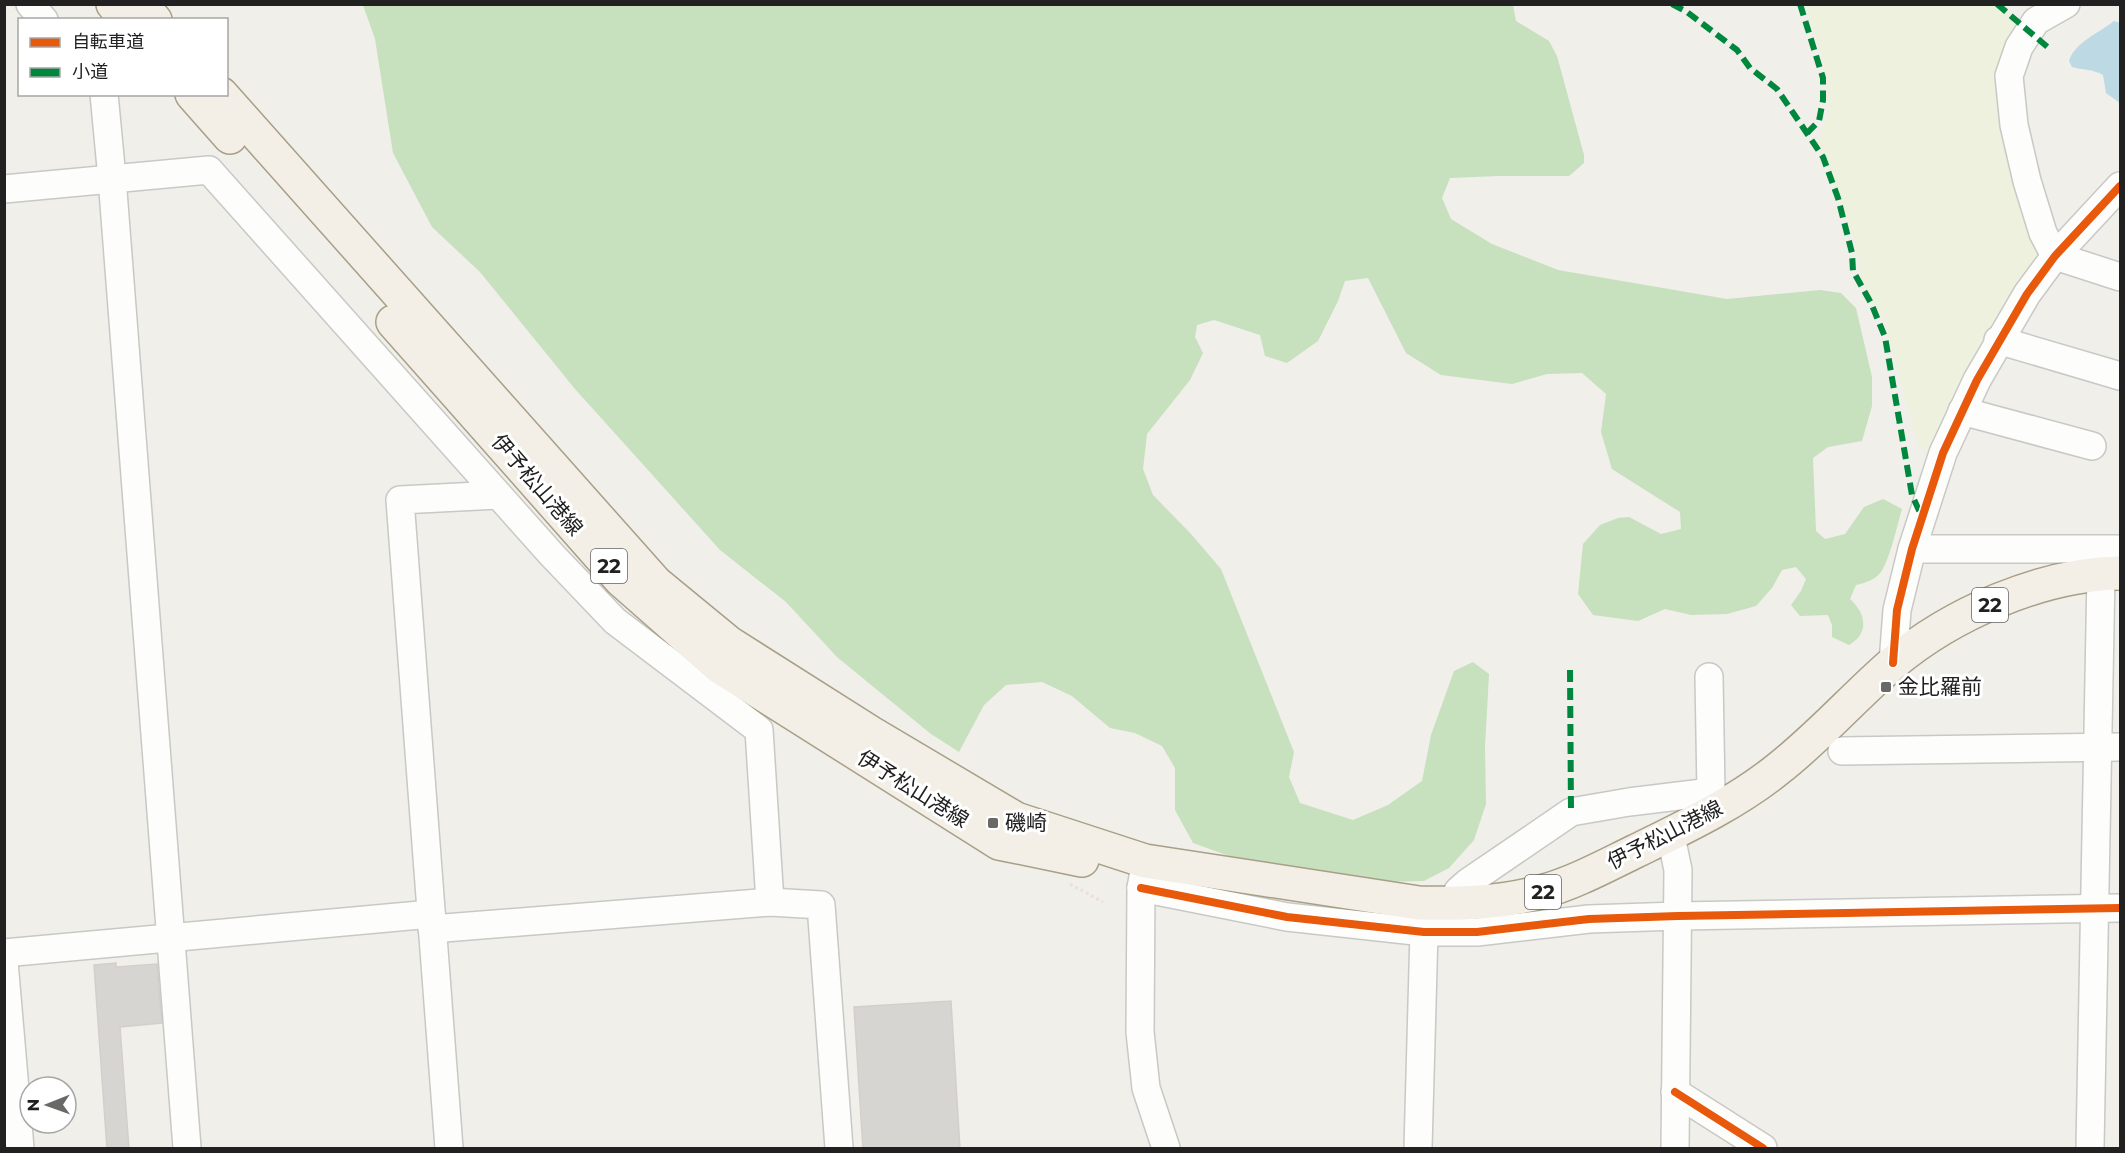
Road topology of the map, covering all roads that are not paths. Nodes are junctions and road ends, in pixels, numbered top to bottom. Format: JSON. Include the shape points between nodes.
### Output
{"nodes":[{"id":1,"x":30,"y":4,"type":"edge"},
{"id":2,"x":113,"y":4,"type":"edge"},
{"id":3,"x":141,"y":4,"type":"edge"},
{"id":4,"x":2066,"y":4,"type":"edge"},
{"id":5,"x":42,"y":18,"type":"edge"},
{"id":6,"x":124,"y":18,"type":"edge"},
{"id":7,"x":153,"y":18,"type":"edge"},
{"id":8,"x":104,"y":96,"type":"edge"},
{"id":9,"x":194,"y":96,"type":"edge"},
{"id":10,"x":223,"y":96,"type":"edge"},
{"id":11,"x":112,"y":178,"type":"junction"},
{"id":12,"x":2121,"y":186,"type":"edge"},
{"id":13,"x":4,"y":189,"type":"edge"},
{"id":14,"x":2055,"y":256,"type":"junction"},
{"id":15,"x":2121,"y":277,"type":"edge"},
{"id":16,"x":1998,"y":340,"type":"junction"},
{"id":17,"x":2121,"y":376,"type":"edge"},
{"id":18,"x":1962,"y":411,"type":"junction"},
{"id":19,"x":2092,"y":446,"type":"dead end"},
{"id":20,"x":498,"y":495,"type":"junction"},
{"id":21,"x":1912,"y":549,"type":"junction"},
{"id":22,"x":2121,"y":549,"type":"edge"},
{"id":23,"x":2091,"y":569,"type":"edge"},
{"id":24,"x":1893,"y":663,"type":"junction"},
{"id":25,"x":1709,"y":677,"type":"dead end"},
{"id":26,"x":2109,"y":747,"type":"edge"},
{"id":27,"x":1842,"y":750,"type":"dead end"},
{"id":28,"x":1715,"y":800,"type":"junction"},
{"id":29,"x":1667,"y":836,"type":"junction"},
{"id":30,"x":1143,"y":875,"type":"junction"},
{"id":31,"x":770,"y":902,"type":"junction"},
{"id":32,"x":1454,"y":904,"type":"junction"},
{"id":33,"x":2108,"y":909,"type":"edge"},
{"id":34,"x":1678,"y":916,"type":"junction"},
{"id":35,"x":432,"y":922,"type":"junction"},
{"id":36,"x":1424,"y":932,"type":"junction"},
{"id":37,"x":171,"y":937,"type":"junction"},
{"id":38,"x":4,"y":953,"type":"edge"},
{"id":39,"x":4,"y":962,"type":"edge"},
{"id":40,"x":1675,"y":1092,"type":"junction"},
{"id":41,"x":20,"y":1149,"type":"edge"},
{"id":42,"x":188,"y":1149,"type":"edge"},
{"id":43,"x":449,"y":1149,"type":"edge"},
{"id":44,"x":839,"y":1149,"type":"edge"},
{"id":45,"x":1166,"y":1149,"type":"edge"},
{"id":46,"x":1418,"y":1149,"type":"edge"},
{"id":47,"x":1675,"y":1149,"type":"edge"},
{"id":48,"x":1763,"y":1149,"type":"edge"},
{"id":49,"x":2090,"y":1149,"type":"edge"}],
"edges":[{"from":1,"to":5,"type":"street"},
{"from":2,"to":6,"type":"main road"},
{"from":3,"to":7,"type":"main road"},
{"from":4,"to":14,"type":"street","via":[[2036,21],[2019,47],[2009,76],[2014,125],[2027,181],[2043,233]]},
{"from":8,"to":11,"type":"street"},
{"from":9,"to":30,"type":"main road","name":"伊予松山港線","number":"22","via":[[621,580],[720,667],[999,843]]},
{"from":10,"to":30,"type":"main road","name":"伊予松山港線","number":"22","via":[[656,583],[729,643],[871,733],[1016,819]]},
{"from":11,"to":13,"type":"street"},
{"from":11,"to":20,"type":"street","via":[[209,170]]},
{"from":11,"to":37,"type":"street"},
{"from":12,"to":14,"type":"street"},
{"from":14,"to":15,"type":"street"},
{"from":14,"to":16,"type":"street"},
{"from":16,"to":17,"type":"street"},
{"from":16,"to":18,"type":"street"},
{"from":18,"to":19,"type":"street"},
{"from":18,"to":21,"type":"street","via":[[1943,453]]},
{"from":20,"to":31,"type":"street","via":[[615,621],[759,730]]},
{"from":20,"to":35,"type":"street","via":[[400,500]]},
{"from":21,"to":23,"type":"street"},
{"from":21,"to":24,"type":"street","via":[[1897,610]]},
{"from":22,"to":23,"type":"street"},
{"from":23,"to":24,"type":"main road","name":"伊予松山港線","number":"22","via":[[1980,609],[1930,636]]},
{"from":23,"to":26,"type":"street"},
{"from":24,"to":28,"type":"main road","name":"伊予松山港線","number":"22","via":[[1778,770]]},
{"from":25,"to":28,"type":"street"},
{"from":26,"to":27,"type":"street"},
{"from":26,"to":33,"type":"street"},
{"from":28,"to":29,"type":"main road","name":"伊予松山港線","number":"22"},
{"from":28,"to":32,"type":"street","via":[[1629,802],[1565,814],[1467,883],[1458,891]]},
{"from":29,"to":32,"type":"main road","name":"伊予松山港線","number":"22","via":[[1574,881],[1541,892],[1507,900]]},
{"from":29,"to":34,"type":"street","via":[[1676,858]]},
{"from":30,"to":32,"type":"main road","name":"伊予松山港線","number":"22"},
{"from":30,"to":36,"type":"street","via":[[1287,917]]},
{"from":30,"to":45,"type":"street","via":[[1140,1032],[1146,1088]]},
{"from":31,"to":35,"type":"street"},
{"from":31,"to":44,"type":"street","via":[[821,905]]},
{"from":33,"to":34,"type":"street"},
{"from":33,"to":49,"type":"street"},
{"from":34,"to":36,"type":"street","via":[[1589,919],[1477,932]]},
{"from":34,"to":40,"type":"street"},
{"from":35,"to":37,"type":"street"},
{"from":35,"to":43,"type":"street"},
{"from":36,"to":46,"type":"street"},
{"from":37,"to":38,"type":"street"},
{"from":37,"to":42,"type":"street"},
{"from":39,"to":41,"type":"street"},
{"from":40,"to":47,"type":"street"},
{"from":40,"to":48,"type":"street"}]}
